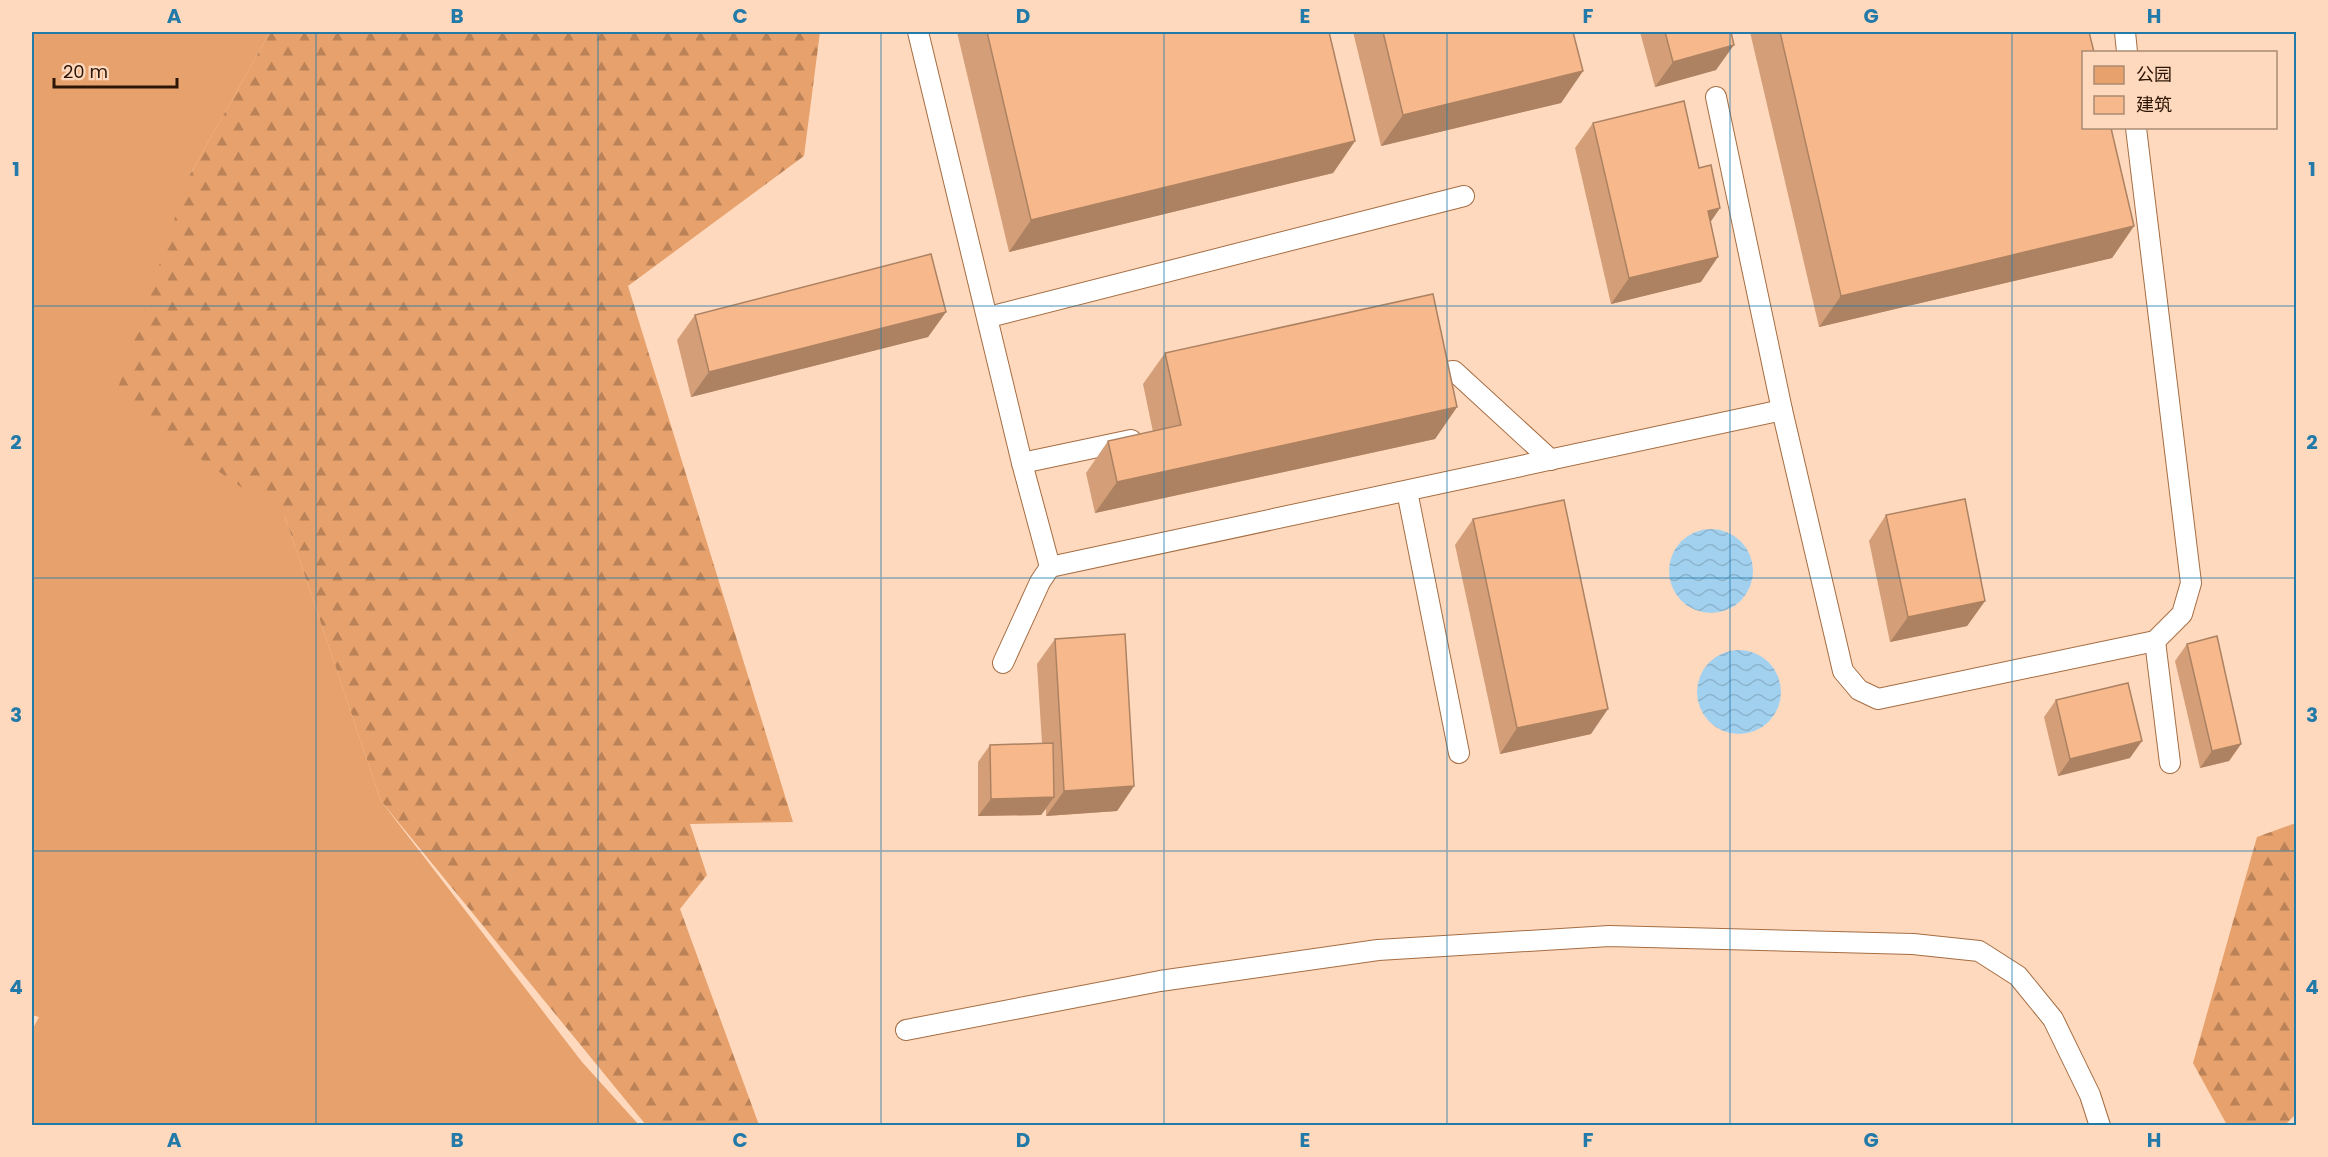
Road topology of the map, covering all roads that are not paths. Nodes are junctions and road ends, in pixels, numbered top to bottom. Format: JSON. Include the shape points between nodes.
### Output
{"nodes":[{"id":1,"x":918,"y":32,"type":"edge"},
{"id":2,"x":2125,"y":32,"type":"edge"},
{"id":3,"x":2127,"y":51,"type":"edge"},
{"id":4,"x":1716,"y":97,"type":"dead end"},
{"id":5,"x":2136,"y":129,"type":"edge"},
{"id":6,"x":1464,"y":196,"type":"dead end"},
{"id":7,"x":989,"y":317,"type":"junction"},
{"id":8,"x":1421,"y":375,"type":"edge"},
{"id":9,"x":1782,"y":410,"type":"junction"},
{"id":10,"x":1154,"y":435,"type":"edge"},
{"id":11,"x":1551,"y":460,"type":"junction"},
{"id":12,"x":1023,"y":463,"type":"junction"},
{"id":13,"x":1407,"y":491,"type":"junction"},
{"id":14,"x":1050,"y":567,"type":"junction"},
{"id":15,"x":2155,"y":641,"type":"junction"},
{"id":16,"x":1003,"y":663,"type":"dead end"},
{"id":17,"x":1459,"y":753,"type":"dead end"},
{"id":18,"x":2170,"y":763,"type":"dead end"},
{"id":19,"x":906,"y":1030,"type":"dead end"},
{"id":20,"x":2100,"y":1125,"type":"edge"}],
"edges":[{"from":1,"to":7,"type":"lane"},
{"from":2,"to":3,"type":"lane"},
{"from":4,"to":9,"type":"lane"},
{"from":5,"to":15,"type":"lane","via":[[2191,583],[2182,614]]},
{"from":6,"to":7,"type":"lane"},
{"from":7,"to":12,"type":"lane"},
{"from":8,"to":11,"type":"lane","via":[[1454,370]]},
{"from":9,"to":11,"type":"lane"},
{"from":9,"to":15,"type":"lane","via":[[1843,671],[1859,690],[1878,699]]},
{"from":10,"to":12,"type":"lane"},
{"from":11,"to":13,"type":"lane"},
{"from":12,"to":14,"type":"lane"},
{"from":13,"to":14,"type":"lane"},
{"from":13,"to":17,"type":"lane"},
{"from":14,"to":16,"type":"lane"},
{"from":15,"to":18,"type":"lane"},
{"from":19,"to":20,"type":"lane","via":[[1160,981],[1378,950],[1608,936],[1914,944],[1979,951],[2018,976],[2053,1019],[2090,1095]]}]}
